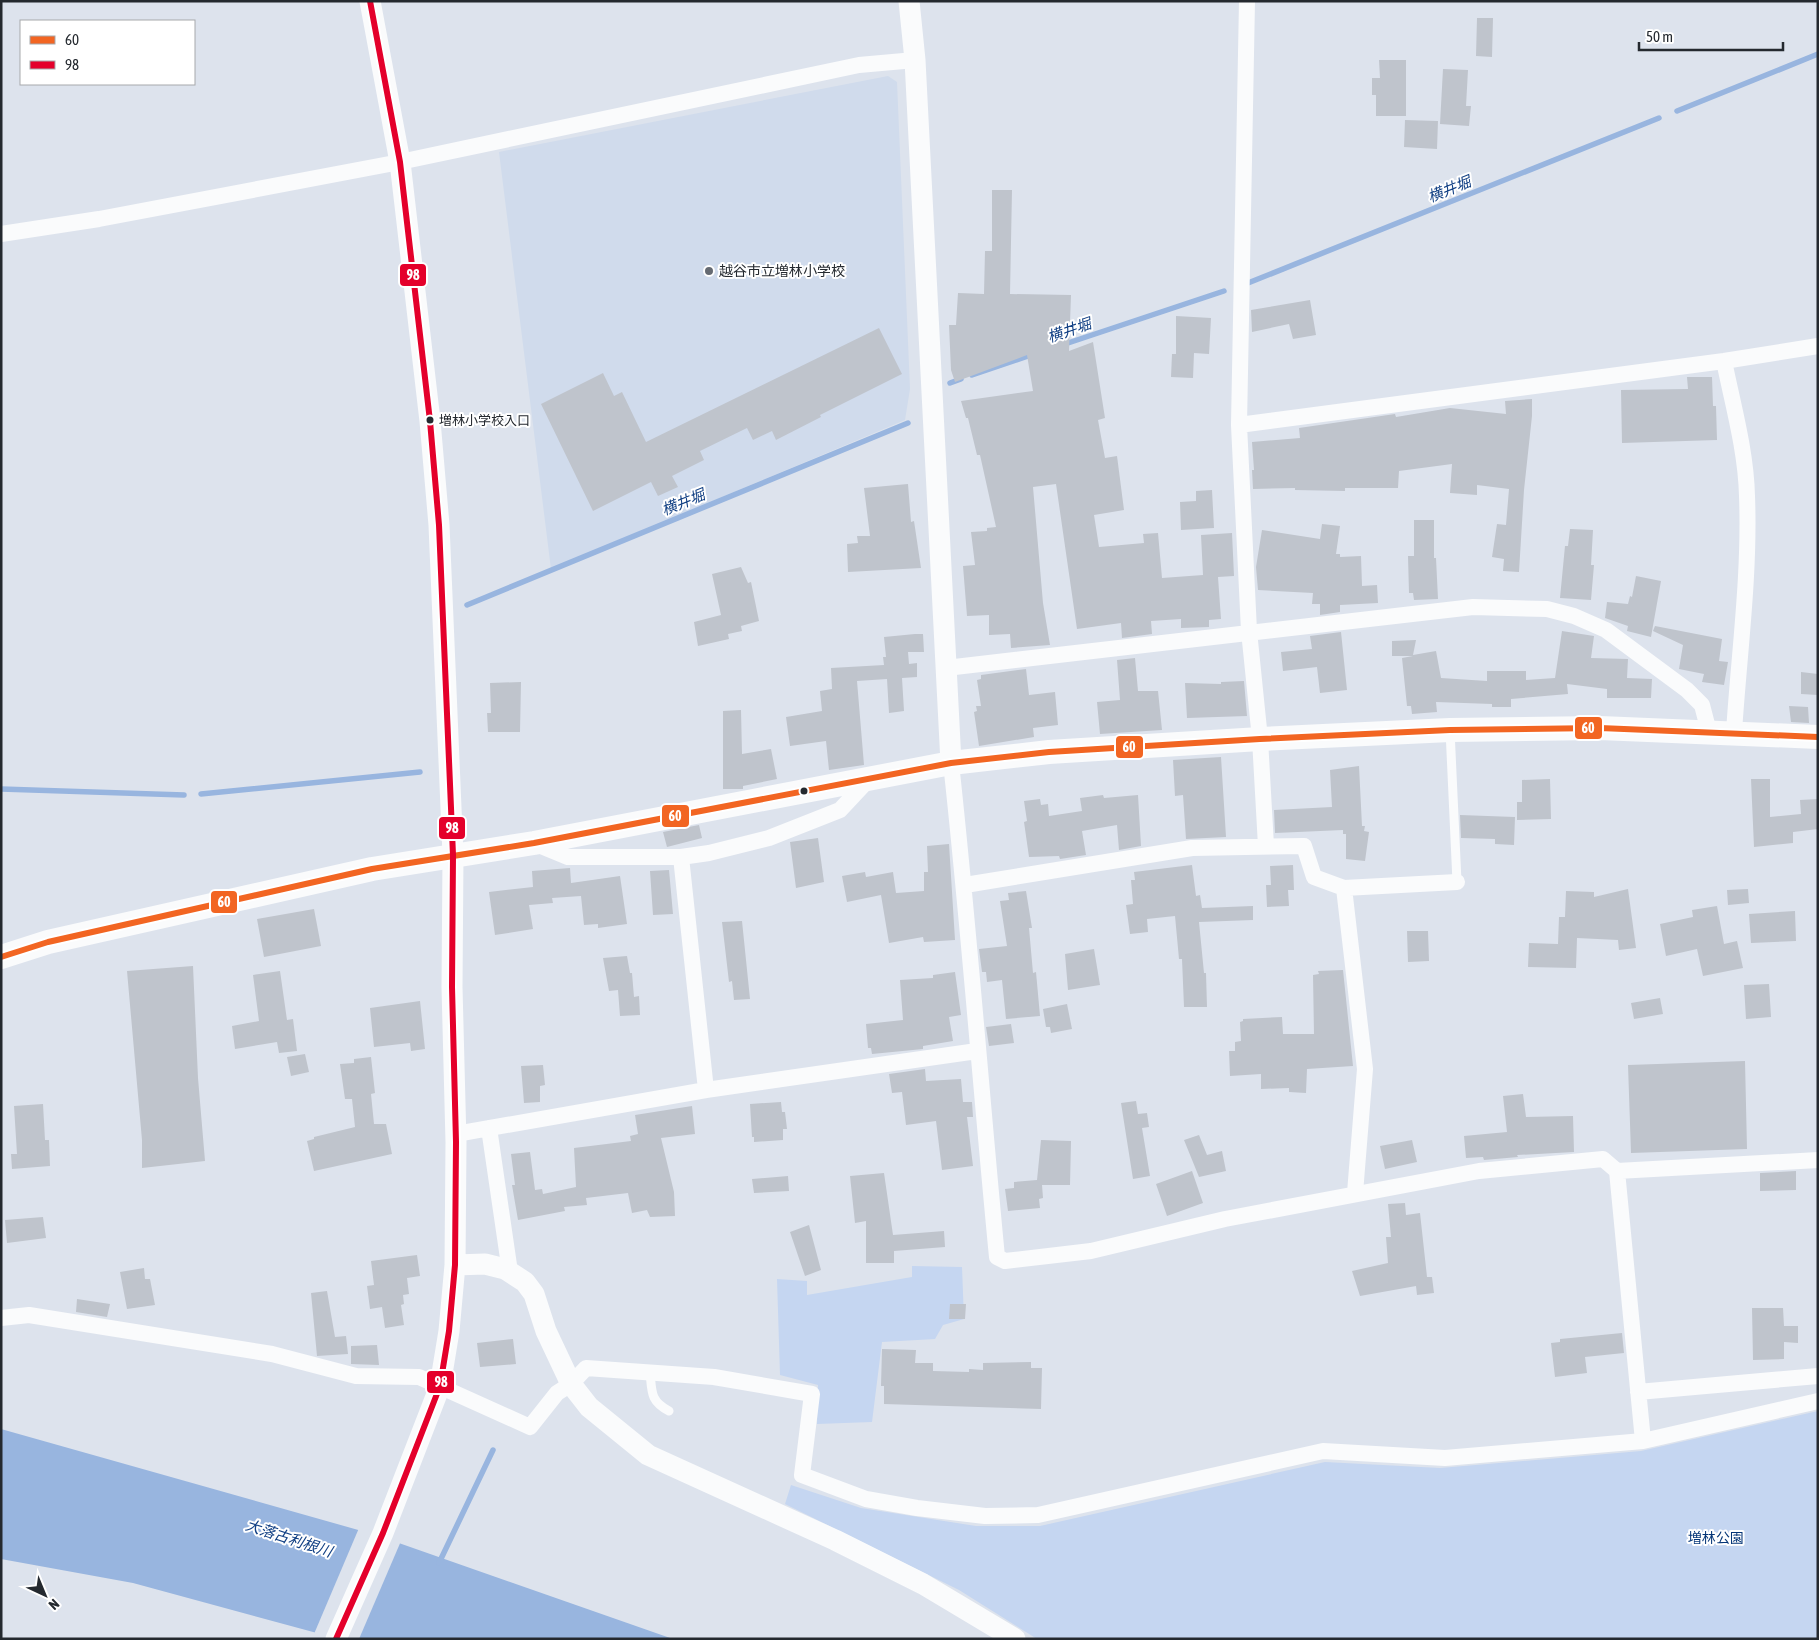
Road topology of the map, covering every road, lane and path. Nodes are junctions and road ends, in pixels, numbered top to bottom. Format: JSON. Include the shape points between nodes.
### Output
{"nodes":[{"id":1,"x":370,"y":1,"type":"edge"},
{"id":2,"x":909,"y":1,"type":"edge"},
{"id":3,"x":1247,"y":1,"type":"edge"},
{"id":4,"x":915,"y":60,"type":"junction"},
{"id":5,"x":400,"y":162,"type":"junction"},
{"id":6,"x":1,"y":234,"type":"edge"},
{"id":7,"x":1818,"y":346,"type":"edge"},
{"id":8,"x":1724,"y":361,"type":"junction"},
{"id":9,"x":1240,"y":425,"type":"junction"},
{"id":10,"x":1249,"y":631,"type":"junction"},
{"id":11,"x":946,"y":668,"type":"junction"},
{"id":12,"x":1450,"y":730,"type":"junction"},
{"id":13,"x":1709,"y":732,"type":"junction"},
{"id":14,"x":1734,"y":732,"type":"junction"},
{"id":15,"x":1818,"y":737,"type":"edge"},
{"id":16,"x":1260,"y":739,"type":"junction"},
{"id":17,"x":951,"y":762,"type":"junction"},
{"id":18,"x":869,"y":778,"type":"junction"},
{"id":19,"x":534,"y":843,"type":"junction"},
{"id":20,"x":1266,"y":846,"type":"junction"},
{"id":21,"x":453,"y":855,"type":"junction"},
{"id":22,"x":682,"y":857,"type":"junction"},
{"id":23,"x":1457,"y":882,"type":"joint"},
{"id":24,"x":964,"y":885,"type":"junction"},
{"id":25,"x":1344,"y":888,"type":"junction"},
{"id":26,"x":1,"y":957,"type":"edge"},
{"id":27,"x":977,"y":1052,"type":"junction"},
{"id":28,"x":706,"y":1090,"type":"junction"},
{"id":29,"x":489,"y":1128,"type":"junction"},
{"id":30,"x":456,"y":1134,"type":"junction"},
{"id":31,"x":1818,"y":1160,"type":"edge"},
{"id":32,"x":1617,"y":1171,"type":"junction"},
{"id":33,"x":1355,"y":1194,"type":"junction"},
{"id":34,"x":455,"y":1265,"type":"junction"},
{"id":35,"x":510,"y":1272,"type":"junction"},
{"id":36,"x":1,"y":1318,"type":"edge"},
{"id":37,"x":650,"y":1372,"type":"junction"},
{"id":38,"x":1818,"y":1376,"type":"edge"},
{"id":39,"x":571,"y":1384,"type":"junction"},
{"id":40,"x":440,"y":1386,"type":"junction"},
{"id":41,"x":1638,"y":1392,"type":"junction"},
{"id":42,"x":1818,"y":1401,"type":"edge"},
{"id":43,"x":670,"y":1411,"type":"dead end"},
{"id":44,"x":1643,"y":1441,"type":"junction"},
{"id":45,"x":336,"y":1639,"type":"edge"},
{"id":46,"x":1015,"y":1639,"type":"edge"}],
"edges":[{"from":1,"to":5,"type":"street"},
{"from":2,"to":4,"type":"street"},
{"from":3,"to":9,"type":"street"},
{"from":4,"to":5,"type":"street","via":[[858,65]]},
{"from":4,"to":11,"type":"street"},
{"from":5,"to":6,"type":"street","via":[[99,219]]},
{"from":5,"to":21,"type":"street","via":[[439,526]]},
{"from":7,"to":8,"type":"street"},
{"from":8,"to":9,"type":"street"},
{"from":8,"to":14,"type":"street","via":[[1747,495]]},
{"from":9,"to":10,"type":"street"},
{"from":10,"to":11,"type":"street"},
{"from":10,"to":13,"type":"street","via":[[1473,607],[1547,609],[1606,630],[1686,690],[1702,705]]},
{"from":10,"to":16,"type":"street"},
{"from":11,"to":17,"type":"street"},
{"from":12,"to":13,"type":"main road","via":[[1600,728]]},
{"from":12,"to":16,"type":"main road"},
{"from":12,"to":23,"type":"lane"},
{"from":13,"to":14,"type":"main road"},
{"from":14,"to":15,"type":"main road"},
{"from":16,"to":17,"type":"main road","via":[[1049,752]]},
{"from":16,"to":20,"type":"street"},
{"from":17,"to":18,"type":"main road"},
{"from":17,"to":24,"type":"street"},
{"from":18,"to":19,"type":"main road"},
{"from":18,"to":22,"type":"street","via":[[840,810],[769,838]]},
{"from":19,"to":21,"type":"main road"},
{"from":19,"to":22,"type":"street","via":[[568,857]]},
{"from":20,"to":24,"type":"street","via":[[1192,848]]},
{"from":20,"to":25,"type":"street","via":[[1304,846],[1314,877]]},
{"from":21,"to":26,"type":"main road","via":[[208,905],[48,942]]},
{"from":21,"to":30,"type":"street"},
{"from":22,"to":28,"type":"street"},
{"from":23,"to":25,"type":"street"},
{"from":24,"to":27,"type":"street"},
{"from":25,"to":33,"type":"street","via":[[1364,1069]]},
{"from":27,"to":28,"type":"street"},
{"from":27,"to":33,"type":"street","via":[[997,1257],[1005,1261],[1091,1251],[1225,1219]]},
{"from":28,"to":29,"type":"street"},
{"from":29,"to":30,"type":"street"},
{"from":29,"to":35,"type":"street"},
{"from":30,"to":34,"type":"street"},
{"from":31,"to":32,"type":"street"},
{"from":32,"to":33,"type":"street","via":[[1603,1159],[1480,1171]]},
{"from":32,"to":41,"type":"street"},
{"from":34,"to":35,"type":"street","via":[[484,1264]]},
{"from":34,"to":40,"type":"street"},
{"from":35,"to":39,"type":"street","via":[[525,1282],[534,1294],[546,1330]]},
{"from":36,"to":40,"type":"street","via":[[29,1315],[272,1354],[356,1376],[419,1377]]},
{"from":37,"to":39,"type":"street","via":[[586,1368]]},
{"from":37,"to":43,"type":"lane","via":[[652,1395],[658,1405]]},
{"from":37,"to":44,"type":"street","via":[[714,1376],[812,1394],[802,1475],[866,1499],[985,1516],[1038,1515],[1323,1451],[1445,1458]]},
{"from":38,"to":41,"type":"street"},
{"from":39,"to":40,"type":"street","via":[[557,1393],[530,1427]]},
{"from":39,"to":46,"type":"street","via":[[589,1407],[648,1455],[835,1540],[931,1588]]},
{"from":40,"to":45,"type":"street","via":[[383,1533]]},
{"from":41,"to":44,"type":"street"},
{"from":42,"to":44,"type":"street"}]}
